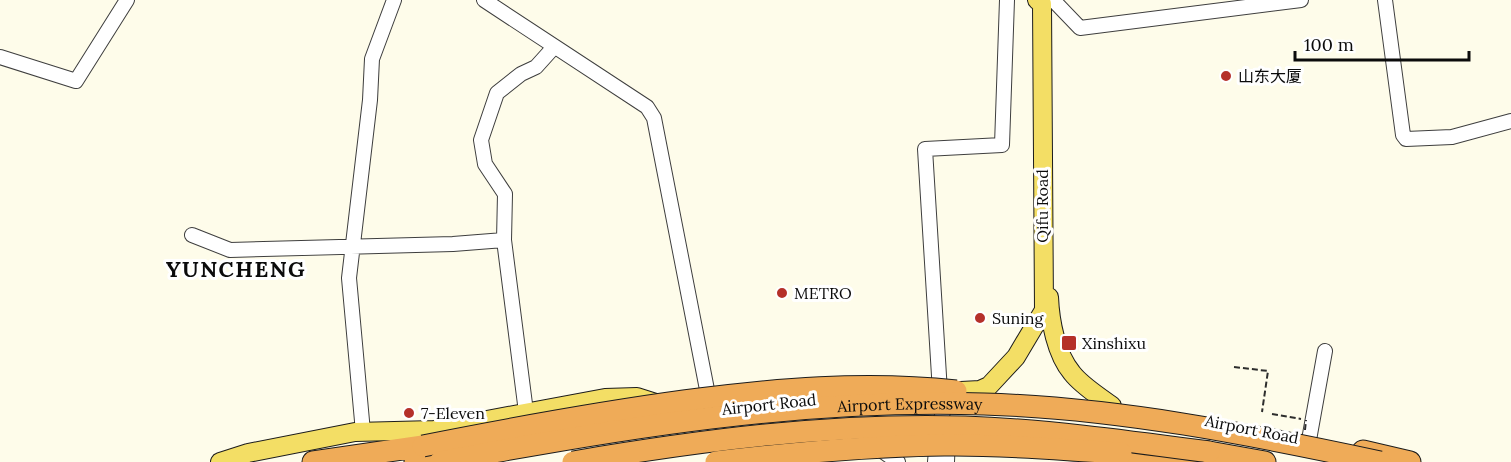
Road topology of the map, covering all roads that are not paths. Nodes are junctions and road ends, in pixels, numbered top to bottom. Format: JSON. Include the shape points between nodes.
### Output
{"nodes":[{"id":1,"x":127,"y":0,"type":"edge"},
{"id":2,"x":394,"y":0,"type":"edge"},
{"id":3,"x":483,"y":0,"type":"edge"},
{"id":4,"x":1007,"y":0,"type":"edge"},
{"id":5,"x":1301,"y":0,"type":"edge"},
{"id":6,"x":1385,"y":0,"type":"edge"},
{"id":7,"x":1044,"y":1,"type":"edge"},
{"id":8,"x":554,"y":47,"type":"junction"},
{"id":9,"x":0,"y":57,"type":"edge"},
{"id":10,"x":1511,"y":121,"type":"edge"},
{"id":11,"x":192,"y":235,"type":"dead end"},
{"id":12,"x":504,"y":240,"type":"junction"},
{"id":13,"x":353,"y":246,"type":"junction"},
{"id":14,"x":1325,"y":351,"type":"dead end"},
{"id":15,"x":945,"y":394,"type":"junction"},
{"id":16,"x":1112,"y":406,"type":"junction"},
{"id":17,"x":711,"y":410,"type":"junction"},
{"id":18,"x":526,"y":412,"type":"junction"},
{"id":19,"x":679,"y":414,"type":"junction"},
{"id":20,"x":1144,"y":418,"type":"junction"},
{"id":21,"x":1308,"y":430,"type":"junction"},
{"id":22,"x":363,"y":432,"type":"junction"},
{"id":23,"x":943,"y":434,"type":"junction"},
{"id":24,"x":856,"y":435,"type":"junction"},
{"id":25,"x":1125,"y":450,"type":"junction"},
{"id":26,"x":419,"y":454,"type":"edge"},
{"id":27,"x":1205,"y":457,"type":"edge"},
{"id":28,"x":636,"y":459,"type":"edge"},
{"id":29,"x":220,"y":462,"type":"edge"},
{"id":30,"x":313,"y":462,"type":"edge"},
{"id":31,"x":440,"y":462,"type":"edge"},
{"id":32,"x":573,"y":462,"type":"edge"},
{"id":33,"x":606,"y":462,"type":"edge"},
{"id":34,"x":716,"y":462,"type":"edge"},
{"id":35,"x":897,"y":462,"type":"edge"},
{"id":36,"x":935,"y":462,"type":"edge"},
{"id":37,"x":947,"y":462,"type":"edge"},
{"id":38,"x":1143,"y":462,"type":"edge"},
{"id":39,"x":1265,"y":462,"type":"edge"},
{"id":40,"x":1380,"y":462,"type":"edge"},
{"id":41,"x":1410,"y":462,"type":"edge"}],
"edges":[{"from":1,"to":9,"type":"street","via":[[76,81]]},
{"from":2,"to":13,"type":"street","via":[[372,58]]},
{"from":3,"to":8,"type":"street"},
{"from":4,"to":15,"type":"street","via":[[1002,145],[925,148]]},
{"from":5,"to":7,"type":"street","via":[[1080,28],[1055,2]]},
{"from":6,"to":10,"type":"street","via":[[1402,135],[1406,139],[1452,136]]},
{"from":7,"to":15,"type":"main road","name":"Qifu Road","via":[[1044,310],[1016,357],[989,386]]},
{"from":7,"to":16,"type":"main road","name":"Qifu Road","via":[[1049,308],[1061,354],[1071,373]]},
{"from":8,"to":12,"type":"street","via":[[536,67],[497,93],[481,140],[485,164],[505,194]]},
{"from":8,"to":17,"type":"street","via":[[647,108],[654,118]]},
{"from":11,"to":13,"type":"street","via":[[230,250]]},
{"from":12,"to":13,"type":"street"},
{"from":12,"to":18,"type":"street"},
{"from":13,"to":22,"type":"street","via":[[349,278]]},
{"from":14,"to":21,"type":"street"},
{"from":15,"to":16,"type":"highway","name":"Airport Road"},
{"from":15,"to":17,"type":"highway","name":"Airport Road","via":[[805,399]]},
{"from":15,"to":23,"type":"street"},
{"from":16,"to":21,"type":"highway","name":"Airport Road","via":[[1234,425]]},
{"from":17,"to":19,"type":"highway","name":"Airport Road"},
{"from":18,"to":19,"type":"main road","via":[[623,396],[651,400]]},
{"from":18,"to":22,"type":"main road","via":[[434,430]]},
{"from":19,"to":26,"type":"highway","name":"Airport Road"},
{"from":20,"to":26,"type":"highway","bridge":true,"via":[[944,390],[815,387],[628,409]]},
{"from":20,"to":31,"type":"highway","name":"Airport Expressway","bridge":true,"via":[[987,404],[826,408],[671,423]]},
{"from":20,"to":40,"type":"highway","name":"Airport Expressway","bridge":true,"via":[[1239,432]]},
{"from":21,"to":41,"type":"highway","name":"Airport Road"},
{"from":22,"to":29,"type":"main road","via":[[248,453]]},
{"from":23,"to":24,"type":"highway"},
{"from":23,"to":25,"type":"highway"},
{"from":23,"to":36,"type":"street"},
{"from":23,"to":37,"type":"street"},
{"from":24,"to":28,"type":"highway","via":[[776,440]]},
{"from":24,"to":35,"type":"street"},
{"from":25,"to":27,"type":"highway"},
{"from":25,"to":38,"type":"highway"},
{"from":26,"to":30,"type":"highway"},
{"from":27,"to":32,"type":"highway","name":"Airport Expressway","bridge":true,"via":[[1046,432],[920,427],[756,436]]},
{"from":27,"to":34,"type":"highway","bridge":true,"via":[[946,445],[851,449]]},
{"from":27,"to":39,"type":"highway","name":"Airport Expressway"},
{"from":28,"to":33,"type":"highway"}]}
